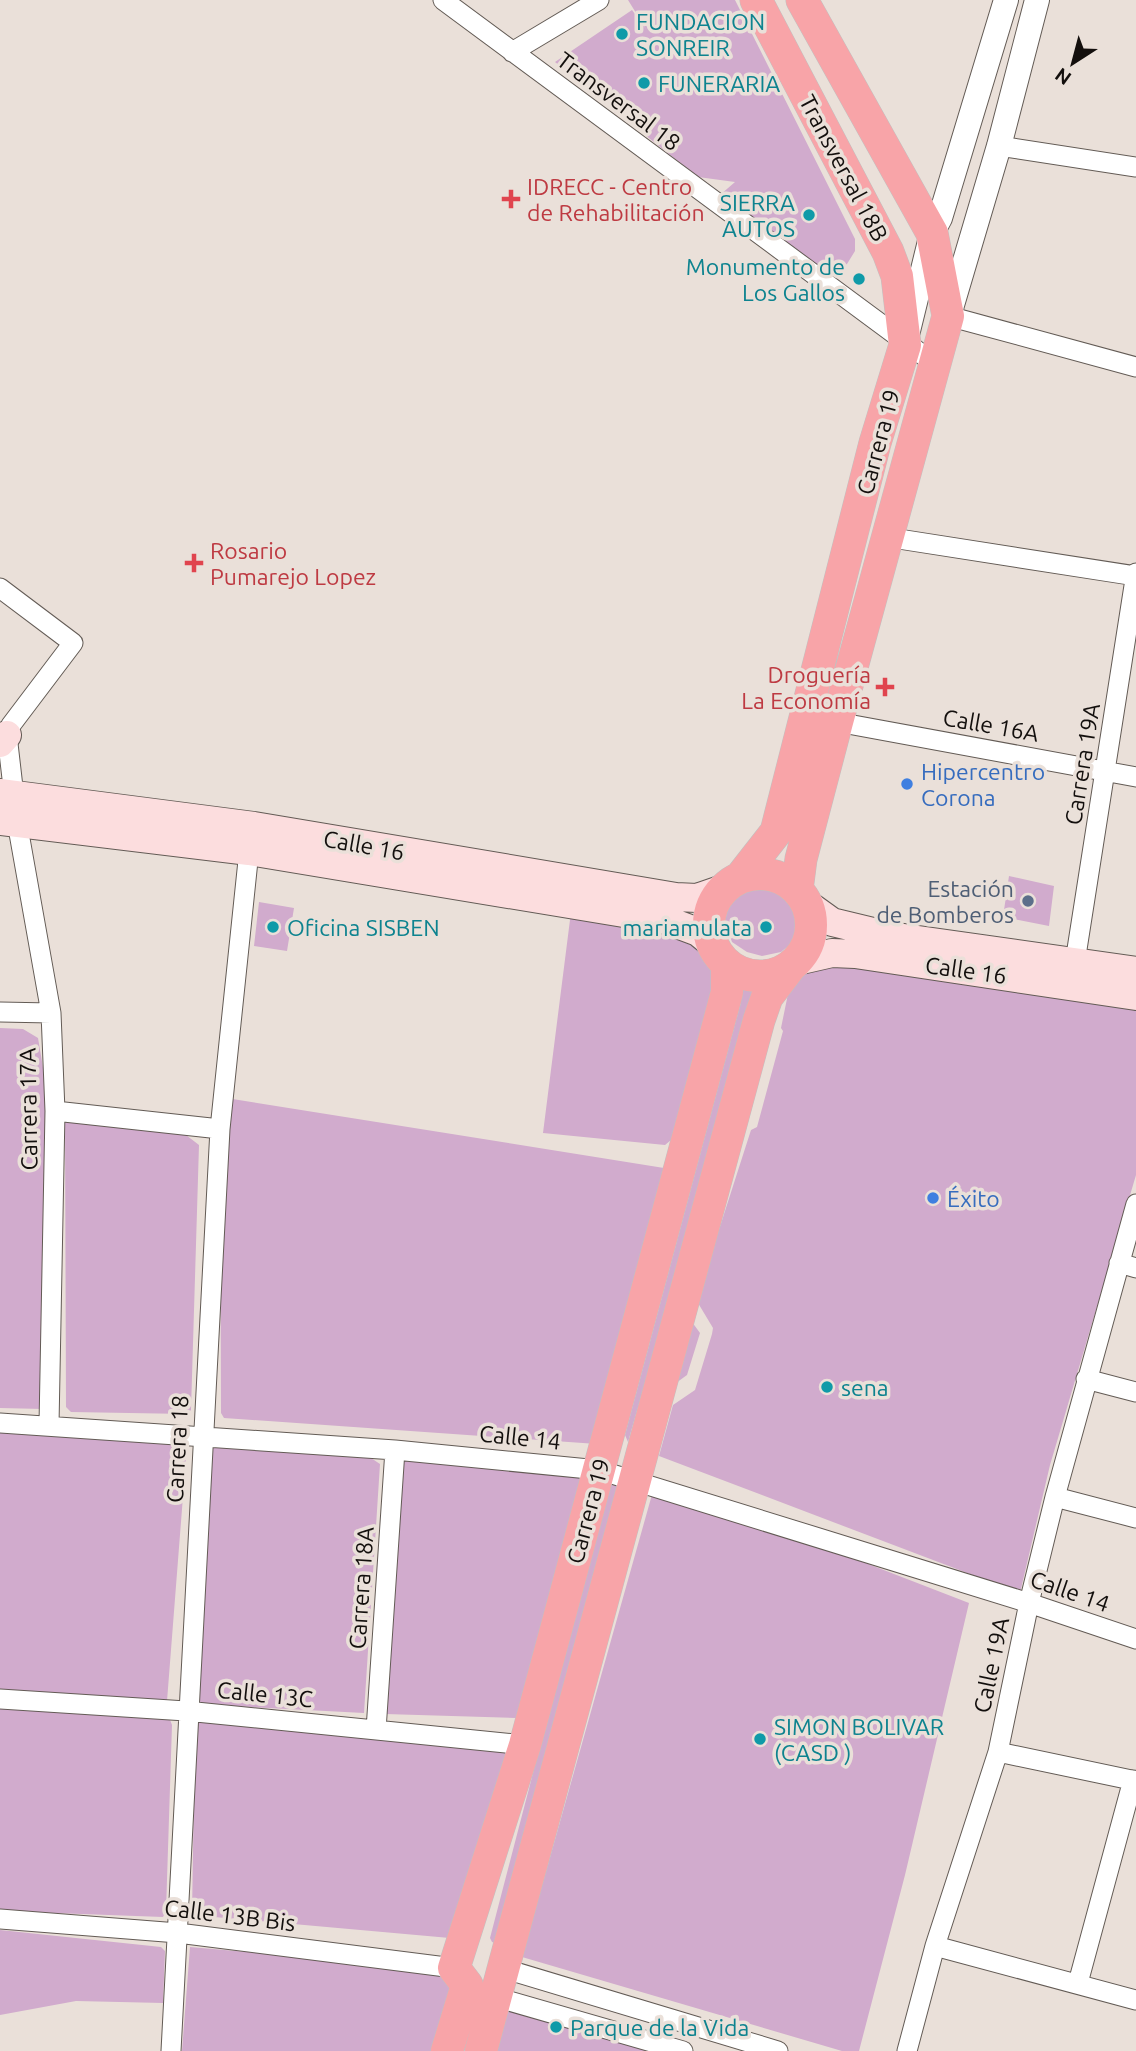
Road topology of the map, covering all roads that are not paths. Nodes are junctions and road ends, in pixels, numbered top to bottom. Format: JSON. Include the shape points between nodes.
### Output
{"nodes":[{"id":1,"x":443,"y":0,"type":"edge"},
{"id":2,"x":599,"y":0,"type":"edge"},
{"id":3,"x":756,"y":0,"type":"edge"},
{"id":4,"x":802,"y":0,"type":"edge"},
{"id":5,"x":1006,"y":0,"type":"edge"},
{"id":6,"x":1037,"y":0,"type":"edge"},
{"id":7,"x":512,"y":51,"type":"junction"},
{"id":8,"x":999,"y":146,"type":"junction"},
{"id":9,"x":1136,"y":167,"type":"edge"},
{"id":10,"x":932,"y":233,"type":"junction"},
{"id":11,"x":948,"y":316,"type":"junction"},
{"id":12,"x":905,"y":345,"type":"junction"},
{"id":13,"x":935,"y":365,"type":"junction"},
{"id":14,"x":1136,"y":367,"type":"edge"},
{"id":15,"x":886,"y":537,"type":"junction"},
{"id":16,"x":1136,"y":575,"type":"edge"},
{"id":17,"x":0,"y":588,"type":"edge"},
{"id":18,"x":837,"y":722,"type":"junction"},
{"id":19,"x":4,"y":739,"type":"edge"},
{"id":20,"x":1106,"y":771,"type":"junction"},
{"id":21,"x":1136,"y":777,"type":"edge"},
{"id":22,"x":8,"y":808,"type":"edge"},
{"id":23,"x":249,"y":851,"type":"junction"},
{"id":24,"x":733,"y":883,"type":"junction"},
{"id":25,"x":802,"y":897,"type":"junction"},
{"id":26,"x":721,"y":955,"type":"junction"},
{"id":27,"x":1075,"y":962,"type":"junction"},
{"id":28,"x":793,"y":964,"type":"junction"},
{"id":29,"x":1136,"y":971,"type":"edge"},
{"id":30,"x":1136,"y":996,"type":"edge"},
{"id":31,"x":0,"y":1012,"type":"edge"},
{"id":32,"x":51,"y":1013,"type":"junction"},
{"id":33,"x":55,"y":1111,"type":"junction"},
{"id":34,"x":220,"y":1129,"type":"junction"},
{"id":35,"x":1136,"y":1204,"type":"edge"},
{"id":36,"x":1127,"y":1265,"type":"edge"},
{"id":37,"x":1086,"y":1379,"type":"junction"},
{"id":38,"x":1136,"y":1392,"type":"edge"},
{"id":39,"x":0,"y":1423,"type":"edge"},
{"id":40,"x":49,"y":1425,"type":"junction"},
{"id":41,"x":202,"y":1436,"type":"junction"},
{"id":42,"x":395,"y":1450,"type":"junction"},
{"id":43,"x":599,"y":1470,"type":"junction"},
{"id":44,"x":635,"y":1480,"type":"junction"},
{"id":45,"x":1055,"y":1497,"type":"junction"},
{"id":46,"x":1136,"y":1518,"type":"edge"},
{"id":47,"x":1029,"y":1603,"type":"junction"},
{"id":48,"x":1136,"y":1639,"type":"edge"},
{"id":49,"x":0,"y":1699,"type":"edge"},
{"id":50,"x":186,"y":1711,"type":"junction"},
{"id":51,"x":376,"y":1730,"type":"junction"},
{"id":52,"x":525,"y":1745,"type":"junction"},
{"id":53,"x":998,"y":1752,"type":"junction"},
{"id":54,"x":1135,"y":1781,"type":"edge"},
{"id":55,"x":0,"y":1919,"type":"edge"},
{"id":56,"x":176,"y":1933,"type":"junction"},
{"id":57,"x":935,"y":1946,"type":"junction"},
{"id":58,"x":454,"y":1968,"type":"junction"},
{"id":59,"x":499,"y":1982,"type":"junction"},
{"id":60,"x":1078,"y":1983,"type":"junction"},
{"id":61,"x":1136,"y":2000,"type":"edge"},
{"id":62,"x":170,"y":2051,"type":"edge"},
{"id":63,"x":447,"y":2051,"type":"edge"},
{"id":64,"x":481,"y":2051,"type":"edge"},
{"id":65,"x":683,"y":2051,"type":"edge"},
{"id":66,"x":778,"y":2051,"type":"edge"},
{"id":67,"x":907,"y":2051,"type":"edge"}],
"edges":[{"from":1,"to":7,"type":"street","name":"Transversal 18"},
{"from":2,"to":7,"type":"street"},
{"from":3,"to":12,"type":"highway","name":"Transversal 18B","via":[[888,252],[897,276]]},
{"from":4,"to":10,"type":"highway","name":"Transversal 18B"},
{"from":5,"to":10,"type":"street","name":"Carrera 19"},
{"from":6,"to":8,"type":"street","name":"Carrera 19"},
{"from":7,"to":12,"type":"street","name":"Transversal 18"},
{"from":8,"to":9,"type":"street"},
{"from":8,"to":11,"type":"street","name":"Carrera 19"},
{"from":10,"to":11,"type":"highway","name":"Transversal 18B"},
{"from":10,"to":12,"type":"street","name":"Carrera 19"},
{"from":11,"to":13,"type":"highway","name":"Carrera 19"},
{"from":11,"to":14,"type":"street"},
{"from":12,"to":13,"type":"street","name":"Transversal 18"},
{"from":12,"to":24,"type":"highway","name":"Carrera 19","via":[[875,443],[776,831]]},
{"from":13,"to":15,"type":"highway","name":"Carrera 19"},
{"from":15,"to":16,"type":"street"},
{"from":15,"to":18,"type":"highway","name":"Carrera 19"},
{"from":16,"to":20,"type":"street","name":"Carrera 19A"},
{"from":17,"to":19,"type":"street","via":[[73,643]]},
{"from":18,"to":20,"type":"street","name":"Calle 16A"},
{"from":18,"to":25,"type":"highway","name":"Carrera 19","via":[[801,859]]},
{"from":19,"to":22,"type":"street","name":"Carrera 17A"},
{"from":20,"to":21,"type":"street","name":"Calle 16A"},
{"from":20,"to":27,"type":"street","name":"Carrera 19A"},
{"from":22,"to":23,"type":"main road","name":"Calle 16"},
{"from":22,"to":24,"type":"main road","name":"Calle 16","via":[[254,826],[676,897],[697,898]]},
{"from":22,"to":32,"type":"street","name":"Carrera 17A"},
{"from":23,"to":26,"type":"main road","name":"Calle 16","via":[[666,920],[698,932]]},
{"from":23,"to":34,"type":"street","name":"Carrera 18"},
{"from":24,"to":25,"type":"highway","via":[[766,874],[783,880]]},
{"from":24,"to":26,"type":"highway","via":[[711,910],[709,928]]},
{"from":25,"to":27,"type":"main road","name":"Calle 16","via":[[824,918],[852,928]]},
{"from":25,"to":28,"type":"highway","via":[[811,930],[807,947]]},
{"from":26,"to":28,"type":"highway","via":[[753,975],[772,975]]},
{"from":26,"to":43,"type":"highway","name":"Carrera 19","via":[[727,992]]},
{"from":27,"to":29,"type":"main road","name":"Calle 16"},
{"from":28,"to":30,"type":"main road","name":"Calle 16","via":[[832,953],[855,954]]},
{"from":28,"to":44,"type":"highway","name":"Carrera 19","via":[[767,998],[759,1020]]},
{"from":31,"to":32,"type":"street"},
{"from":32,"to":33,"type":"street","name":"Carrera 17A"},
{"from":33,"to":34,"type":"street"},
{"from":33,"to":40,"type":"street","name":"Carrera 17A"},
{"from":34,"to":41,"type":"street","name":"Carrera 18"},
{"from":35,"to":36,"type":"street","name":"Calle 19A"},
{"from":36,"to":37,"type":"street","name":"Calle 19A"},
{"from":37,"to":38,"type":"street"},
{"from":37,"to":45,"type":"street","name":"Calle 19A"},
{"from":39,"to":40,"type":"street","name":"Calle 14"},
{"from":40,"to":41,"type":"street","name":"Calle 14"},
{"from":41,"to":42,"type":"street","name":"Calle 14"},
{"from":41,"to":50,"type":"street","name":"Carrera 18"},
{"from":42,"to":43,"type":"street","name":"Calle 14"},
{"from":42,"to":51,"type":"street","name":"Carrera 18A"},
{"from":43,"to":44,"type":"street","name":"Calle 14"},
{"from":43,"to":52,"type":"highway","name":"Carrera 19"},
{"from":44,"to":47,"type":"street","name":"Calle 14"},
{"from":44,"to":59,"type":"highway","name":"Carrera 19"},
{"from":45,"to":46,"type":"street"},
{"from":45,"to":47,"type":"street","name":"Calle 19A"},
{"from":47,"to":48,"type":"street","name":"Calle 14"},
{"from":47,"to":53,"type":"street","name":"Calle 19A"},
{"from":49,"to":50,"type":"street","name":"Calle 13C"},
{"from":50,"to":51,"type":"street","name":"Calle 13C"},
{"from":50,"to":56,"type":"street","name":"Carrera 18"},
{"from":51,"to":52,"type":"street","name":"Calle 13C"},
{"from":52,"to":58,"type":"highway","name":"Carrera 19"},
{"from":53,"to":54,"type":"street"},
{"from":53,"to":57,"type":"street","name":"Calle 19A"},
{"from":54,"to":60,"type":"street"},
{"from":55,"to":56,"type":"street","name":"Calle 13B Bis"},
{"from":56,"to":58,"type":"street","name":"Calle 13B Bis"},
{"from":56,"to":62,"type":"street","name":"Carrera 18"},
{"from":57,"to":60,"type":"street"},
{"from":57,"to":67,"type":"street","name":"Calle 19A"},
{"from":58,"to":63,"type":"highway","via":[[467,1984]]},
{"from":59,"to":64,"type":"highway","name":"Carrera 19"},
{"from":59,"to":65,"type":"street"},
{"from":59,"to":66,"type":"street"},
{"from":60,"to":61,"type":"street"}]}
